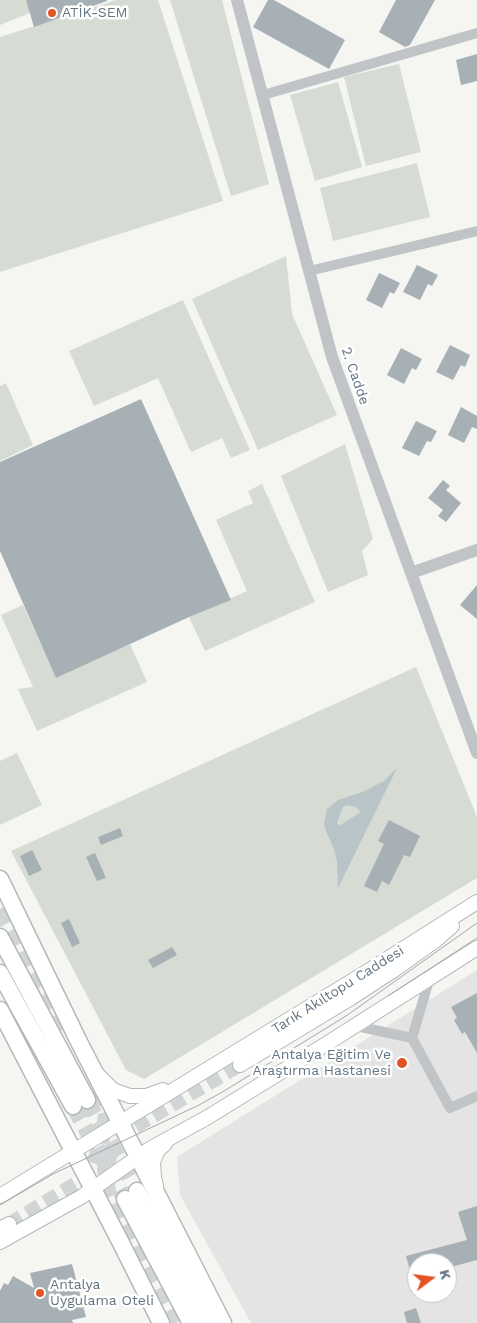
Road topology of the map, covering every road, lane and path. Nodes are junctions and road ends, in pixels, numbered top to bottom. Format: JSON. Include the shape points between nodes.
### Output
{"nodes":[{"id":1,"x":237,"y":0,"type":"edge"},
{"id":2,"x":477,"y":33,"type":"edge"},
{"id":3,"x":263,"y":95,"type":"junction"},
{"id":4,"x":477,"y":231,"type":"edge"},
{"id":5,"x":309,"y":271,"type":"junction"},
{"id":6,"x":477,"y":550,"type":"edge"},
{"id":7,"x":411,"y":573,"type":"junction"},
{"id":8,"x":477,"y":752,"type":"edge"},
{"id":9,"x":0,"y":879,"type":"edge"},
{"id":10,"x":477,"y":903,"type":"edge"},
{"id":11,"x":0,"y":937,"type":"edge"},
{"id":12,"x":477,"y":948,"type":"edge"},
{"id":13,"x":0,"y":973,"type":"edge"},
{"id":14,"x":430,"y":977,"type":"junction"},
{"id":15,"x":0,"y":1010,"type":"edge"},
{"id":16,"x":356,"y":1026,"type":"junction"},
{"id":17,"x":412,"y":1038,"type":"junction"},
{"id":18,"x":240,"y":1064,"type":"tunnel mouth"},
{"id":19,"x":95,"y":1072,"type":"junction"},
{"id":20,"x":194,"y":1078,"type":"junction"},
{"id":21,"x":477,"y":1096,"type":"edge"},
{"id":22,"x":121,"y":1122,"type":"junction"},
{"id":23,"x":173,"y":1137,"type":"junction"},
{"id":24,"x":74,"y":1151,"type":"junction"},
{"id":25,"x":139,"y":1157,"type":"junction"},
{"id":26,"x":93,"y":1189,"type":"junction"},
{"id":27,"x":158,"y":1192,"type":"junction"},
{"id":28,"x":1,"y":1194,"type":"edge"},
{"id":29,"x":0,"y":1242,"type":"edge"},
{"id":30,"x":161,"y":1323,"type":"edge"},
{"id":31,"x":191,"y":1323,"type":"edge"},
{"id":32,"x":208,"y":1323,"type":"edge"},
{"id":33,"x":224,"y":1323,"type":"edge"}],
"edges":[{"from":1,"to":3,"type":"street","name":"2. Cadde"},
{"from":2,"to":3,"type":"street"},
{"from":3,"to":5,"type":"street","name":"2. Cadde"},
{"from":4,"to":5,"type":"street"},
{"from":5,"to":7,"type":"street","name":"2. Cadde","via":[[332,358]]},
{"from":6,"to":7,"type":"street"},
{"from":7,"to":8,"type":"street","name":"2. Cadde"},
{"from":9,"to":19,"type":"main road"},
{"from":10,"to":18,"type":"main road","via":[[436,940],[394,970]]},
{"from":10,"to":20,"type":"main road","name":"Tarık Akıltopu Caddesi"},
{"from":11,"to":13,"type":"main road","via":[[80,1103]]},
{"from":12,"to":14,"type":"main road"},
{"from":14,"to":16,"type":"main road"},
{"from":14,"to":17,"type":"street"},
{"from":15,"to":24,"type":"main road"},
{"from":16,"to":17,"type":"street"},
{"from":16,"to":23,"type":"main road"},
{"from":17,"to":21,"type":"street","via":[[450,1108]]},
{"from":19,"to":20,"type":"main road","via":[[113,1090],[139,1097]]},
{"from":19,"to":22,"type":"main road"},
{"from":20,"to":22,"type":"main road","name":"Tarık Akıltopu Caddesi"},
{"from":22,"to":24,"type":"main road","name":"Tarık Akıltopu Caddesi"},
{"from":22,"to":25,"type":"main road"},
{"from":23,"to":25,"type":"main road"},
{"from":23,"to":27,"type":"main road","via":[[158,1150],[153,1162]]},
{"from":24,"to":26,"type":"main road"},
{"from":24,"to":28,"type":"main road"},
{"from":25,"to":26,"type":"main road"},
{"from":25,"to":27,"type":"main road"},
{"from":26,"to":29,"type":"main road"},
{"from":26,"to":30,"type":"main road"},
{"from":27,"to":33,"type":"main road"},
{"from":31,"to":32,"type":"main road","via":[[131,1195]]}]}
